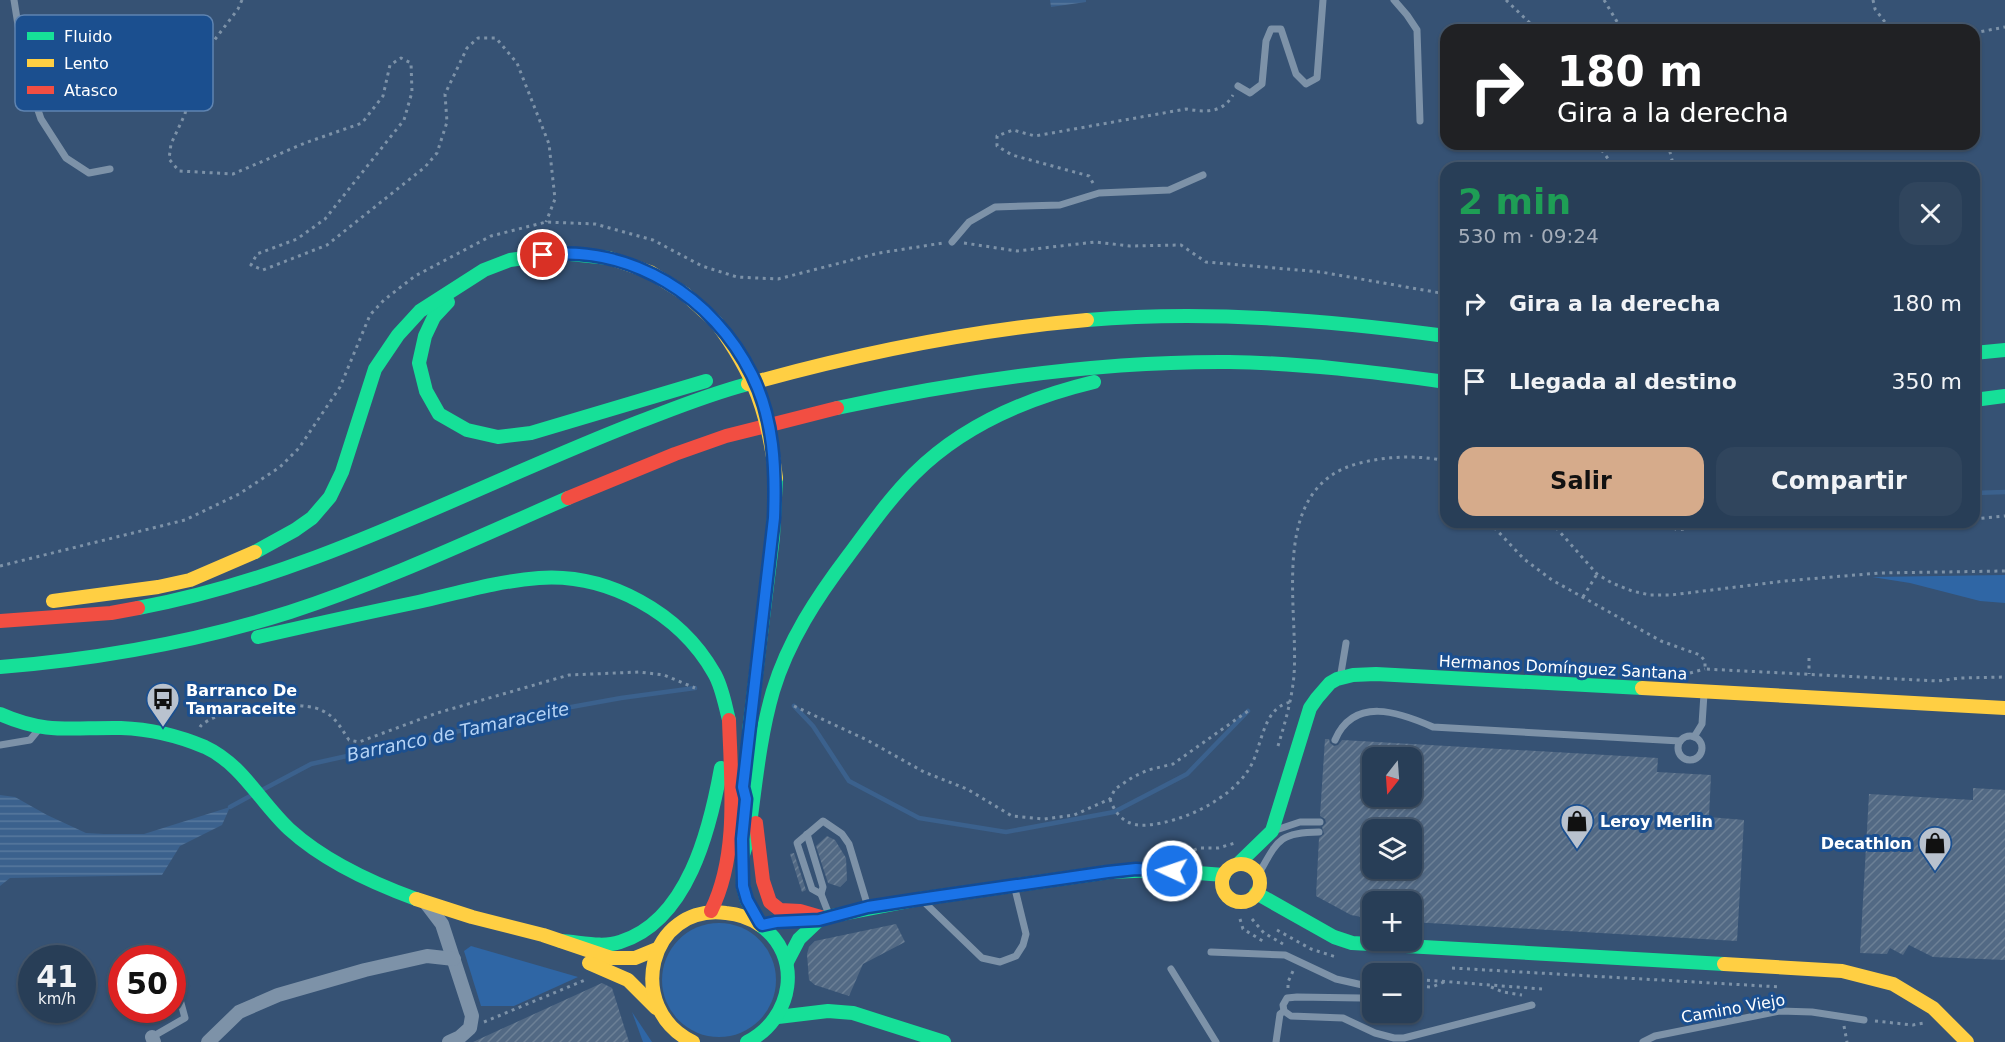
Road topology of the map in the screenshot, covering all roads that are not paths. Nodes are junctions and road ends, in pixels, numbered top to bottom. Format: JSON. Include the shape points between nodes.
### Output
{"nodes":[{"id":1,"x":14,"y":0,"type":"edge"},
{"id":2,"x":1323,"y":0,"type":"edge"},
{"id":3,"x":1394,"y":0,"type":"edge"},
{"id":4,"x":16,"y":15,"type":"edge"},
{"id":5,"x":1238,"y":86,"type":"road end"},
{"id":6,"x":38,"y":111,"type":"edge"},
{"id":7,"x":1420,"y":121,"type":"dead end"},
{"id":8,"x":110,"y":169,"type":"dead end"},
{"id":9,"x":1203,"y":175,"type":"dead end"},
{"id":10,"x":952,"y":242,"type":"dead end"},
{"id":11,"x":484,"y":270,"type":"junction"},
{"id":12,"x":1046,"y":324,"type":"junction"},
{"id":13,"x":920,"y":330,"type":"dead end"},
{"id":14,"x":1440,"y":335,"type":"edge"},
{"id":15,"x":874,"y":339,"type":"dead end"},
{"id":16,"x":2005,"y":350,"type":"edge"},
{"id":17,"x":1980,"y":352,"type":"edge"},
{"id":18,"x":1229,"y":362,"type":"junction"},
{"id":19,"x":1440,"y":381,"type":"edge"},
{"id":20,"x":2005,"y":396,"type":"edge"},
{"id":21,"x":1980,"y":399,"type":"edge"},
{"id":22,"x":0,"y":613,"type":"edge"},
{"id":23,"x":0,"y":621,"type":"edge"},
{"id":24,"x":1346,"y":643,"type":"dead end"},
{"id":25,"x":0,"y":670,"type":"edge"},
{"id":26,"x":54,"y":670,"type":"junction"},
{"id":27,"x":1341,"y":676,"type":"junction"},
{"id":28,"x":1704,"y":692,"type":"junction"},
{"id":29,"x":2005,"y":708,"type":"edge"},
{"id":30,"x":0,"y":714,"type":"edge"},
{"id":31,"x":729,"y":720,"type":"junction"},
{"id":32,"x":40,"y":727,"type":"junction"},
{"id":33,"x":1694,"y":736,"type":"junction"},
{"id":34,"x":1335,"y":740,"type":"dead end"},
{"id":35,"x":1680,"y":741,"type":"junction"},
{"id":36,"x":0,"y":745,"type":"edge"},
{"id":37,"x":743,"y":787,"type":"junction"},
{"id":38,"x":732,"y":808,"type":"junction"},
{"id":39,"x":753,"y":809,"type":"junction"},
{"id":40,"x":1320,"y":822,"type":"dead end"},
{"id":41,"x":1272,"y":831,"type":"junction"},
{"id":42,"x":1319,"y":832,"type":"dead end"},
{"id":43,"x":807,"y":834,"type":"junction"},
{"id":44,"x":743,"y":855,"type":"junction"},
{"id":45,"x":1238,"y":864,"type":"junction"},
{"id":46,"x":1224,"y":874,"type":"junction"},
{"id":47,"x":1258,"y":875,"type":"junction"},
{"id":48,"x":1014,"y":885,"type":"junction"},
{"id":49,"x":1256,"y":893,"type":"junction"},
{"id":50,"x":821,"y":894,"type":"junction"},
{"id":51,"x":920,"y":899,"type":"junction"},
{"id":52,"x":426,"y":903,"type":"junction"},
{"id":53,"x":868,"y":907,"type":"junction"},
{"id":54,"x":711,"y":911,"type":"junction"},
{"id":55,"x":824,"y":918,"type":"junction"},
{"id":56,"x":761,"y":924,"type":"junction"},
{"id":57,"x":501,"y":926,"type":"junction"},
{"id":58,"x":561,"y":941,"type":"junction"},
{"id":59,"x":657,"y":949,"type":"junction"},
{"id":60,"x":1211,"y":952,"type":"dead end"},
{"id":61,"x":454,"y":959,"type":"junction"},
{"id":62,"x":787,"y":962,"type":"junction"},
{"id":63,"x":1171,"y":969,"type":"dead end"},
{"id":64,"x":1532,"y":1005,"type":"dead end"},
{"id":65,"x":657,"y":1010,"type":"junction"},
{"id":66,"x":1284,"y":1011,"type":"junction"},
{"id":67,"x":778,"y":1017,"type":"junction"},
{"id":68,"x":1864,"y":1020,"type":"road end"},
{"id":69,"x":177,"y":1023,"type":"edge"},
{"id":70,"x":153,"y":1039,"type":"edge"},
{"id":71,"x":688,"y":1041,"type":"edge"},
{"id":72,"x":208,"y":1042,"type":"edge"},
{"id":73,"x":448,"y":1042,"type":"edge"},
{"id":74,"x":749,"y":1042,"type":"edge"},
{"id":75,"x":944,"y":1042,"type":"edge"},
{"id":76,"x":1216,"y":1042,"type":"edge"},
{"id":77,"x":1276,"y":1042,"type":"edge"},
{"id":78,"x":1643,"y":1042,"type":"edge"},
{"id":79,"x":1967,"y":1042,"type":"edge"}],
"edges":[{"from":1,"to":4,"type":"lane"},
{"from":2,"to":5,"type":"lane","via":[[1317,78],[1306,84],[1296,74],[1281,29],[1271,29],[1262,84],[1250,93]]},
{"from":3,"to":7,"type":"lane","via":[[1417,30]]},
{"from":6,"to":8,"type":"lane","via":[[66,158],[90,173]]},
{"from":9,"to":10,"type":"lane","via":[[1169,190],[1099,193],[1060,205],[995,207],[969,222]]},
{"from":11,"to":15,"type":"main road","via":[[434,317],[424,336],[419,363],[426,391],[440,414],[467,430],[498,437],[531,433],[723,376]]},
{"from":11,"to":22,"type":"main road","via":[[420,311],[398,335],[375,369],[342,472],[330,497],[312,518],[259,550],[190,580],[51,601]]},
{"from":11,"to":37,"type":"main road","bridge":true,"via":[[510,260],[560,253],[606,257],[650,272],[685,294],[716,322],[752,375],[773,444],[776,478],[773,537]]},
{"from":12,"to":13,"type":"main road"},
{"from":12,"to":14,"type":"main road","via":[[1117,318],[1238,317],[1365,325]]},
{"from":12,"to":23,"type":"main road","via":[[897,347],[718,392],[272,573],[160,604],[111,613]]},
{"from":16,"to":17,"type":"main road"},
{"from":18,"to":19,"type":"main road","via":[[1314,366]]},
{"from":18,"to":26,"type":"main road","via":[[1124,365],[934,387],[728,436],[616,477],[329,598],[214,634]]},
{"from":18,"to":39,"type":"main road","via":[[1184,375],[1114,380],[1058,390],[986,422],[923,466],[884,507],[836,571],[799,630],[780,670],[767,713]]},
{"from":20,"to":21,"type":"main road"},
{"from":24,"to":27,"type":"lane"},
{"from":25,"to":26,"type":"main road"},
{"from":26,"to":31,"type":"main road","via":[[153,660],[489,586],[540,578],[583,580],[623,592],[661,614],[689,637],[716,674]]},
{"from":27,"to":28,"type":"main road","name":"Hermanos Domínguez Santana","via":[[1354,673]]},
{"from":27,"to":41,"type":"main road","via":[[1323,687],[1310,708]]},
{"from":28,"to":29,"type":"main road","name":"Hermanos Domínguez Santana"},
{"from":28,"to":33,"type":"lane","via":[[1702,724]]},
{"from":30,"to":32,"type":"main road"},
{"from":31,"to":38,"type":"main road"},
{"from":31,"to":58,"type":"main road","via":[[706,836],[698,859],[668,908],[649,928],[620,942],[604,945]]},
{"from":32,"to":36,"type":"lane","via":[[30,740]]},
{"from":32,"to":52,"type":"main road","via":[[129,728],[214,752],[236,769],[282,822],[309,846]]},
{"from":33,"to":35,"type":"lane"},
{"from":33,"to":35,"type":"lane","via":[[1702,749],[1692,760],[1678,753]]},
{"from":34,"to":35,"type":"lane","via":[[1340,727],[1369,711],[1396,714],[1433,727]]},
{"from":37,"to":38,"type":"main road"},
{"from":37,"to":44,"type":"main road"},
{"from":38,"to":54,"type":"main road","via":[[724,880]]},
{"from":39,"to":44,"type":"main road"},
{"from":39,"to":55,"type":"main road","via":[[769,903],[782,911],[799,910]]},
{"from":40,"to":41,"type":"lane","via":[[1300,822]]},
{"from":41,"to":45,"type":"main road"},
{"from":42,"to":47,"type":"lane","via":[[1293,833],[1279,840]]},
{"from":43,"to":50,"type":"lane","via":[[823,886]]},
{"from":43,"to":50,"type":"lane","via":[[797,843],[812,889]]},
{"from":43,"to":53,"type":"lane","via":[[823,820],[842,834],[854,857]]},
{"from":44,"to":56,"type":"main road","via":[[743,886]]},
{"from":45,"to":46,"type":"main road"},
{"from":45,"to":47,"type":"main road","via":[[1250,866]]},
{"from":46,"to":48,"type":"main road","via":[[1136,869]]},
{"from":46,"to":49,"type":"main road","via":[[1222,887],[1234,900],[1246,900]]},
{"from":47,"to":49,"type":"main road"},
{"from":48,"to":51,"type":"main road"},
{"from":48,"to":51,"type":"lane","via":[[1026,934],[1016,956],[1000,962],[982,958]]},
{"from":49,"to":79,"type":"main road","via":[[1334,938],[1352,943],[1842,971],[1893,984],[1933,1008]]},
{"from":50,"to":55,"type":"lane"},
{"from":51,"to":53,"type":"main road"},
{"from":52,"to":57,"type":"main road"},
{"from":52,"to":61,"type":"street","via":[[442,924]]},
{"from":53,"to":55,"type":"main road"},
{"from":54,"to":56,"type":"main road"},
{"from":54,"to":59,"type":"main road","via":[[674,927]]},
{"from":55,"to":56,"type":"main road"},
{"from":55,"to":62,"type":"main road","via":[[793,946]]},
{"from":56,"to":62,"type":"main road","via":[[783,950]]},
{"from":57,"to":58,"type":"main road"},
{"from":57,"to":65,"type":"main road","via":[[628,980]]},
{"from":58,"to":59,"type":"main road","via":[[626,961]]},
{"from":59,"to":65,"type":"main road","via":[[651,981]]},
{"from":60,"to":66,"type":"lane","via":[[1285,956],[1336,979],[1362,983],[1369,992],[1361,998],[1287,998]]},
{"from":61,"to":72,"type":"street","via":[[427,956],[278,995],[239,1012]]},
{"from":61,"to":73,"type":"street","via":[[472,1016],[470,1028]]},
{"from":62,"to":67,"type":"main road","via":[[788,987]]},
{"from":63,"to":76,"type":"lane"},
{"from":64,"to":66,"type":"lane","via":[[1404,1038],[1375,1033],[1344,1018],[1291,1016]]},
{"from":65,"to":71,"type":"main road"},
{"from":66,"to":77,"type":"lane","via":[[1280,1014]]},
{"from":67,"to":74,"type":"main road"},
{"from":67,"to":75,"type":"main road","via":[[828,1011],[853,1013]]},
{"from":68,"to":78,"type":"lane","name":"Camino Viejo","via":[[1780,1011],[1655,1036]]},
{"from":69,"to":70,"type":"lane"}]}
